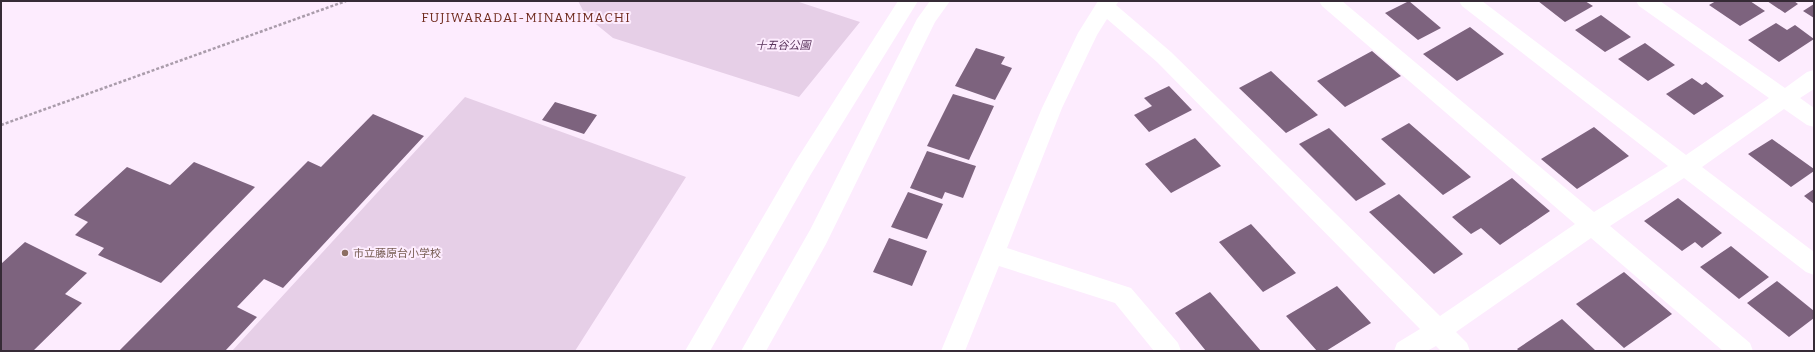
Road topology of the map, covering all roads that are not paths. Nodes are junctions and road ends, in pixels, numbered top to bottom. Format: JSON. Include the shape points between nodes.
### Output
{"nodes":[{"id":1,"x":908,"y":1,"type":"edge"},
{"id":2,"x":940,"y":1,"type":"edge"},
{"id":3,"x":1329,"y":1,"type":"edge"},
{"id":4,"x":1469,"y":1,"type":"edge"},
{"id":5,"x":1646,"y":1,"type":"edge"},
{"id":6,"x":1107,"y":4,"type":"edge"},
{"id":7,"x":1814,"y":78,"type":"edge"},
{"id":8,"x":1785,"y":98,"type":"junction"},
{"id":9,"x":1814,"y":119,"type":"edge"},
{"id":10,"x":1686,"y":166,"type":"junction"},
{"id":11,"x":1592,"y":224,"type":"junction"},
{"id":12,"x":994,"y":254,"type":"junction"},
{"id":13,"x":1814,"y":265,"type":"edge"},
{"id":14,"x":1438,"y":331,"type":"junction"},
{"id":15,"x":697,"y":351,"type":"edge"},
{"id":16,"x":752,"y":351,"type":"edge"},
{"id":17,"x":953,"y":351,"type":"edge"},
{"id":18,"x":1169,"y":351,"type":"edge"},
{"id":19,"x":1406,"y":351,"type":"edge"},
{"id":20,"x":1458,"y":351,"type":"edge"},
{"id":21,"x":1741,"y":351,"type":"edge"}],
"edges":[{"from":1,"to":15,"type":"street","via":[[803,168]]},
{"from":2,"to":16,"type":"street","via":[[927,19],[818,237]]},
{"from":3,"to":11,"type":"street"},
{"from":4,"to":10,"type":"street"},
{"from":5,"to":8,"type":"street"},
{"from":6,"to":12,"type":"street","via":[[1088,33],[1052,108]]},
{"from":6,"to":14,"type":"street","via":[[1164,57]]},
{"from":7,"to":8,"type":"street"},
{"from":8,"to":9,"type":"street"},
{"from":8,"to":10,"type":"street"},
{"from":10,"to":11,"type":"street"},
{"from":10,"to":13,"type":"street"},
{"from":11,"to":14,"type":"street"},
{"from":11,"to":21,"type":"street"},
{"from":12,"to":17,"type":"street"},
{"from":12,"to":18,"type":"street","via":[[1123,295]]},
{"from":14,"to":19,"type":"street"},
{"from":14,"to":20,"type":"street"}]}
